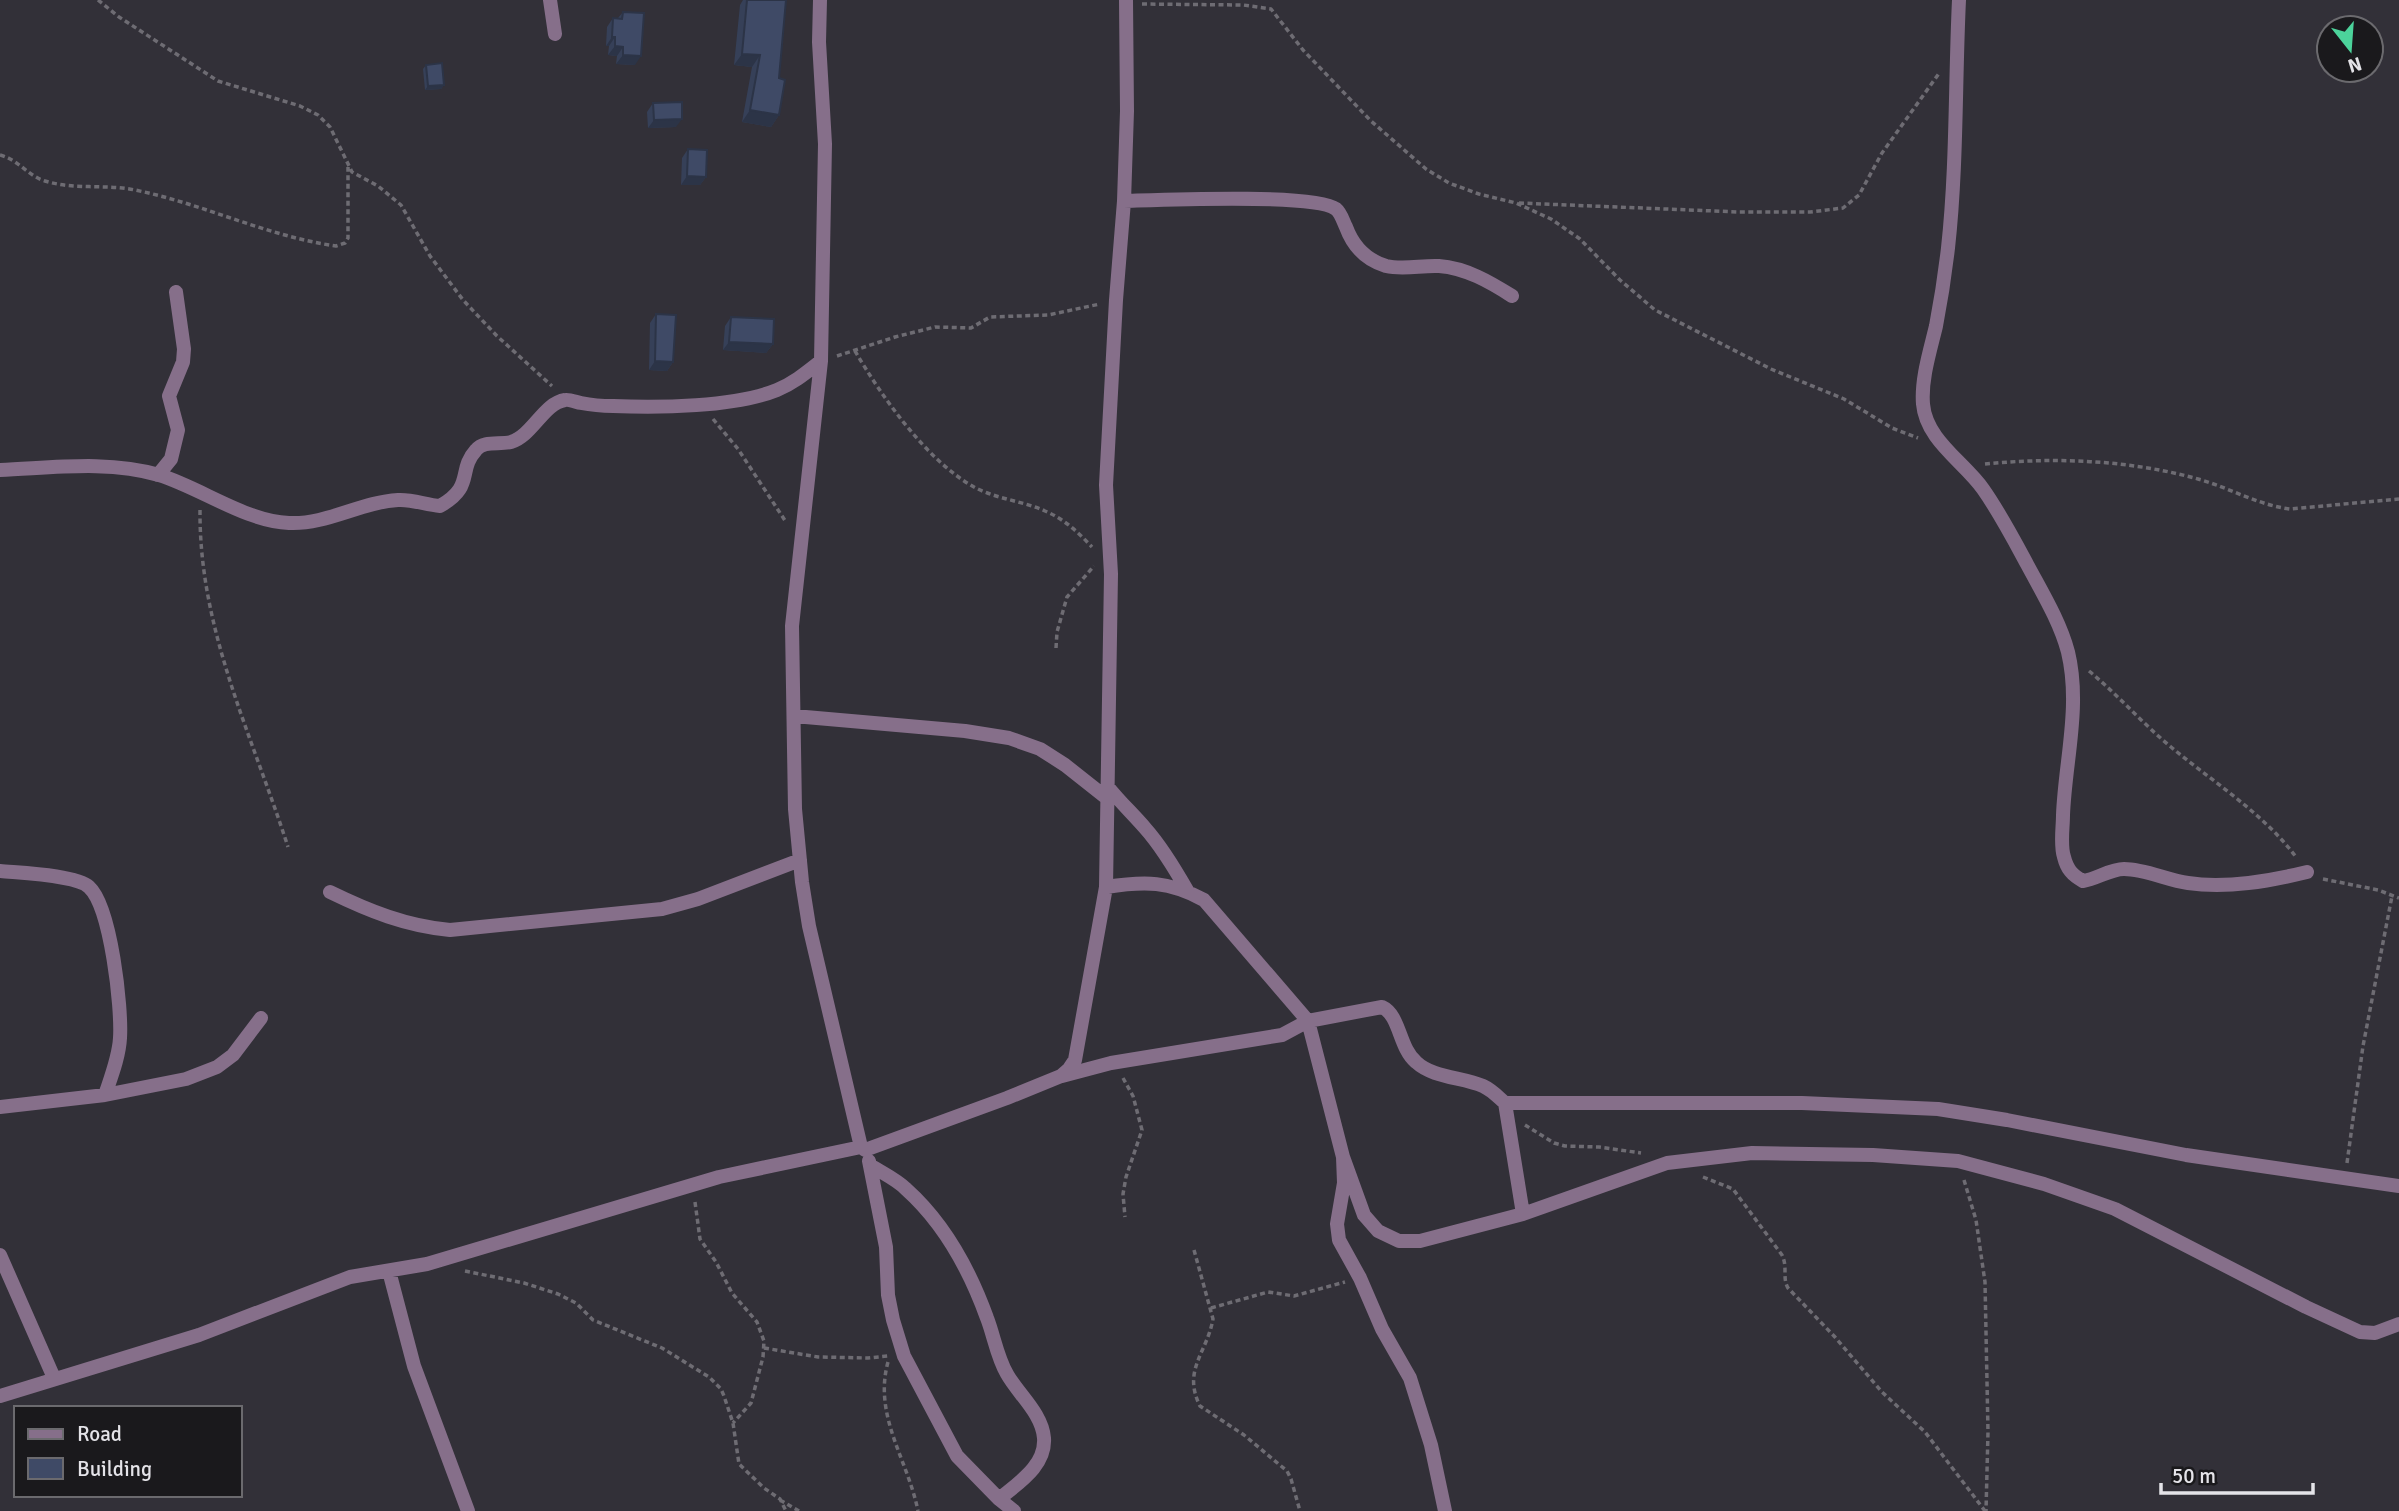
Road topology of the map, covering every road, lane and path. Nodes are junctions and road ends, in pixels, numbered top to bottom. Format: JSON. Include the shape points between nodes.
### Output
{"nodes":[{"id":1,"x":98,"y":0,"type":"edge"},
{"id":2,"x":550,"y":0,"type":"edge"},
{"id":3,"x":821,"y":0,"type":"edge"},
{"id":4,"x":1959,"y":0,"type":"edge"},
{"id":5,"x":1126,"y":2,"type":"edge"},
{"id":6,"x":555,"y":34,"type":"dead end"},
{"id":7,"x":1957,"y":47,"type":"junction"},
{"id":8,"x":0,"y":155,"type":"edge"},
{"id":9,"x":348,"y":167,"type":"junction"},
{"id":10,"x":1124,"y":201,"type":"junction"},
{"id":11,"x":1516,"y":203,"type":"junction"},
{"id":12,"x":176,"y":292,"type":"dead end"},
{"id":13,"x":1512,"y":296,"type":"dead end"},
{"id":14,"x":1116,"y":300,"type":"junction"},
{"id":15,"x":855,"y":351,"type":"junction"},
{"id":16,"x":821,"y":361,"type":"junction"},
{"id":17,"x":565,"y":400,"type":"junction"},
{"id":18,"x":702,"y":403,"type":"junction"},
{"id":19,"x":1945,"y":450,"type":"junction"},
{"id":20,"x":1965,"y":466,"type":"junction"},
{"id":21,"x":0,"y":470,"type":"edge"},
{"id":22,"x":158,"y":475,"type":"junction"},
{"id":23,"x":200,"y":491,"type":"junction"},
{"id":24,"x":2399,"y":499,"type":"edge"},
{"id":25,"x":799,"y":548,"type":"junction"},
{"id":26,"x":1094,"y":549,"type":"dead end"},
{"id":27,"x":1095,"y":564,"type":"dead end"},
{"id":28,"x":1056,"y":648,"type":"dead end"},
{"id":29,"x":2068,"y":654,"type":"junction"},
{"id":30,"x":794,"y":716,"type":"junction"},
{"id":31,"x":1108,"y":793,"type":"junction"},
{"id":32,"x":288,"y":847,"type":"dead end"},
{"id":33,"x":800,"y":860,"type":"junction"},
{"id":34,"x":0,"y":871,"type":"edge"},
{"id":35,"x":2308,"y":872,"type":"junction"},
{"id":36,"x":1106,"y":887,"type":"junction"},
{"id":37,"x":330,"y":892,"type":"dead end"},
{"id":38,"x":1188,"y":892,"type":"junction"},
{"id":39,"x":2392,"y":896,"type":"junction"},
{"id":40,"x":2399,"y":898,"type":"edge"},
{"id":41,"x":261,"y":1018,"type":"dead end"},
{"id":42,"x":1308,"y":1021,"type":"junction"},
{"id":43,"x":1111,"y":1063,"type":"junction"},
{"id":44,"x":1061,"y":1076,"type":"junction"},
{"id":45,"x":105,"y":1095,"type":"junction"},
{"id":46,"x":0,"y":1107,"type":"edge"},
{"id":47,"x":1507,"y":1109,"type":"junction"},
{"id":48,"x":863,"y":1148,"type":"junction"},
{"id":49,"x":1343,"y":1157,"type":"junction"},
{"id":50,"x":1958,"y":1161,"type":"junction"},
{"id":51,"x":1667,"y":1163,"type":"junction"},
{"id":52,"x":870,"y":1165,"type":"junction"},
{"id":53,"x":2345,"y":1178,"type":"junction"},
{"id":54,"x":694,"y":1185,"type":"junction"},
{"id":55,"x":2399,"y":1186,"type":"edge"},
{"id":56,"x":1523,"y":1214,"type":"junction"},
{"id":57,"x":1125,"y":1217,"type":"dead end"},
{"id":58,"x":1194,"y":1250,"type":"dead end"},
{"id":59,"x":0,"y":1255,"type":"edge"},
{"id":60,"x":389,"y":1271,"type":"junction"},
{"id":61,"x":463,"y":1271,"type":"dead end"},
{"id":62,"x":1360,"y":1278,"type":"junction"},
{"id":63,"x":1211,"y":1308,"type":"junction"},
{"id":64,"x":2399,"y":1324,"type":"edge"},
{"id":65,"x":764,"y":1348,"type":"junction"},
{"id":66,"x":897,"y":1356,"type":"junction"},
{"id":67,"x":54,"y":1378,"type":"junction"},
{"id":68,"x":0,"y":1396,"type":"edge"},
{"id":69,"x":733,"y":1423,"type":"junction"},
{"id":70,"x":780,"y":1499,"type":"junction"},
{"id":71,"x":999,"y":1499,"type":"junction"},
{"id":72,"x":468,"y":1511,"type":"edge"},
{"id":73,"x":786,"y":1511,"type":"edge"},
{"id":74,"x":799,"y":1511,"type":"edge"},
{"id":75,"x":918,"y":1511,"type":"edge"},
{"id":76,"x":1014,"y":1511,"type":"edge"},
{"id":77,"x":1300,"y":1511,"type":"edge"},
{"id":78,"x":1445,"y":1511,"type":"edge"},
{"id":79,"x":1986,"y":1511,"type":"edge"}],
"edges":[{"from":1,"to":9,"type":"path","via":[[218,81],[318,116],[330,127]]},
{"from":2,"to":6,"type":"street"},
{"from":3,"to":16,"type":"street","via":[[825,144]]},
{"from":4,"to":7,"type":"street"},
{"from":5,"to":10,"type":"street"},
{"from":5,"to":11,"type":"path","via":[[1271,9],[1371,121],[1426,169],[1449,183]]},
{"from":7,"to":11,"type":"path","via":[[1882,153],[1859,195],[1843,208],[1739,212]]},
{"from":7,"to":19,"type":"street","via":[[1949,246],[1923,406]]},
{"from":8,"to":9,"type":"path","via":[[12,158],[42,181],[133,189],[265,230],[336,246],[348,238]]},
{"from":9,"to":17,"type":"path","via":[[391,194],[463,300]]},
{"from":10,"to":13,"type":"street","via":[[1213,199],[1329,206],[1338,210],[1353,244],[1367,257],[1387,266],[1440,266],[1462,271]]},
{"from":10,"to":14,"type":"street"},
{"from":11,"to":19,"type":"path","via":[[1580,239],[1655,310]]},
{"from":12,"to":22,"type":"street","via":[[184,349],[169,396],[178,430],[171,459]]},
{"from":14,"to":15,"type":"path","via":[[1048,315],[990,317],[971,328],[935,327]]},
{"from":14,"to":31,"type":"street","via":[[1106,485],[1111,574]]},
{"from":15,"to":16,"type":"path"},
{"from":15,"to":26,"type":"path","via":[[894,410],[954,475],[976,489],[1044,510],[1072,526]]},
{"from":16,"to":18,"type":"street","via":[[775,391]]},
{"from":16,"to":25,"type":"street"},
{"from":17,"to":18,"type":"street","via":[[626,406]]},
{"from":17,"to":23,"type":"street","via":[[512,442],[482,444],[470,458],[457,494],[440,506],[399,500],[289,523],[248,513]]},
{"from":18,"to":25,"type":"path","via":[[774,502]]},
{"from":19,"to":20,"type":"street"},
{"from":20,"to":24,"type":"path","via":[[2062,460],[2146,468],[2195,478],[2272,507],[2290,509]]},
{"from":20,"to":29,"type":"street","via":[[2026,563]]},
{"from":21,"to":22,"type":"street","via":[[85,466]]},
{"from":22,"to":23,"type":"street"},
{"from":23,"to":32,"type":"path","via":[[204,588],[228,674]]},
{"from":25,"to":30,"type":"street","via":[[792,626]]},
{"from":27,"to":28,"type":"path","via":[[1067,597]]},
{"from":29,"to":35,"type":"path","via":[[2172,748],[2265,823]]},
{"from":29,"to":35,"type":"street","via":[[2072,702],[2063,856],[2069,871],[2083,881],[2129,869],[2193,884],[2271,881]]},
{"from":30,"to":31,"type":"street","via":[[1009,738],[1040,749]]},
{"from":30,"to":33,"type":"street"},
{"from":31,"to":36,"type":"street"},
{"from":31,"to":38,"type":"street","via":[[1144,826]]},
{"from":33,"to":37,"type":"street","via":[[662,909],[450,930],[419,928]]},
{"from":33,"to":48,"type":"street","via":[[809,926]]},
{"from":34,"to":45,"type":"street","via":[[78,881],[90,887],[98,900],[108,928],[120,1039]]},
{"from":35,"to":39,"type":"path"},
{"from":36,"to":38,"type":"street","via":[[1164,884]]},
{"from":36,"to":44,"type":"street","via":[[1075,1060]]},
{"from":38,"to":42,"type":"street","via":[[1204,900]]},
{"from":39,"to":40,"type":"path"},
{"from":39,"to":53,"type":"path","via":[[2363,1046]]},
{"from":41,"to":45,"type":"street","via":[[217,1068]]},
{"from":42,"to":43,"type":"street","via":[[1282,1035]]},
{"from":42,"to":47,"type":"street","via":[[1384,1008],[1391,1014],[1405,1051],[1419,1066],[1488,1088]]},
{"from":42,"to":49,"type":"street"},
{"from":43,"to":44,"type":"street"},
{"from":43,"to":57,"type":"path","via":[[1133,1096],[1142,1130],[1126,1177]]},
{"from":44,"to":48,"type":"street"},
{"from":45,"to":46,"type":"street"},
{"from":47,"to":51,"type":"path","via":[[1553,1143],[1648,1154]]},
{"from":47,"to":53,"type":"street","via":[[1802,1103],[1938,1109],[2186,1155]]},
{"from":47,"to":56,"type":"street"},
{"from":48,"to":52,"type":"street"},
{"from":48,"to":54,"type":"street"},
{"from":49,"to":56,"type":"street","via":[[1364,1214],[1378,1231],[1399,1241],[1420,1241]]},
{"from":49,"to":62,"type":"street","via":[[1337,1233]]},
{"from":50,"to":51,"type":"street","via":[[1873,1154],[1752,1153]]},
{"from":50,"to":64,"type":"street","via":[[2115,1209],[2360,1332],[2375,1334]]},
{"from":50,"to":79,"type":"path","via":[[1976,1220],[1985,1282]]},
{"from":51,"to":56,"type":"street"},
{"from":51,"to":79,"type":"path","via":[[1732,1189],[1782,1255],[1788,1288],[1924,1432]]},
{"from":52,"to":66,"type":"street","via":[[886,1247]]},
{"from":52,"to":71,"type":"street","via":[[905,1188],[957,1251],[1007,1375],[1042,1429],[1037,1466]]},
{"from":53,"to":55,"type":"street"},
{"from":54,"to":60,"type":"street","via":[[427,1264]]},
{"from":54,"to":65,"type":"path","via":[[700,1239],[732,1293],[757,1322]]},
{"from":58,"to":63,"type":"path"},
{"from":59,"to":67,"type":"street"},
{"from":60,"to":67,"type":"street","via":[[350,1277],[199,1335]]},
{"from":60,"to":72,"type":"street","via":[[414,1366]]},
{"from":61,"to":69,"type":"path","via":[[558,1294],[576,1303],[593,1320],[662,1348],[721,1389]]},
{"from":62,"to":63,"type":"path","via":[[1294,1296],[1268,1292]]},
{"from":62,"to":78,"type":"street","via":[[1410,1378]]},
{"from":63,"to":77,"type":"path","via":[[1211,1330],[1192,1377],[1196,1399],[1287,1471]]},
{"from":65,"to":66,"type":"path","via":[[818,1357]]},
{"from":65,"to":69,"type":"path","via":[[751,1403]]},
{"from":66,"to":71,"type":"street","via":[[957,1456]]},
{"from":66,"to":75,"type":"path","via":[[884,1380],[883,1394],[888,1423]]},
{"from":67,"to":68,"type":"street"},
{"from":69,"to":70,"type":"path","via":[[739,1464]]},
{"from":70,"to":73,"type":"path"},
{"from":70,"to":74,"type":"path"},
{"from":71,"to":76,"type":"street"}]}
